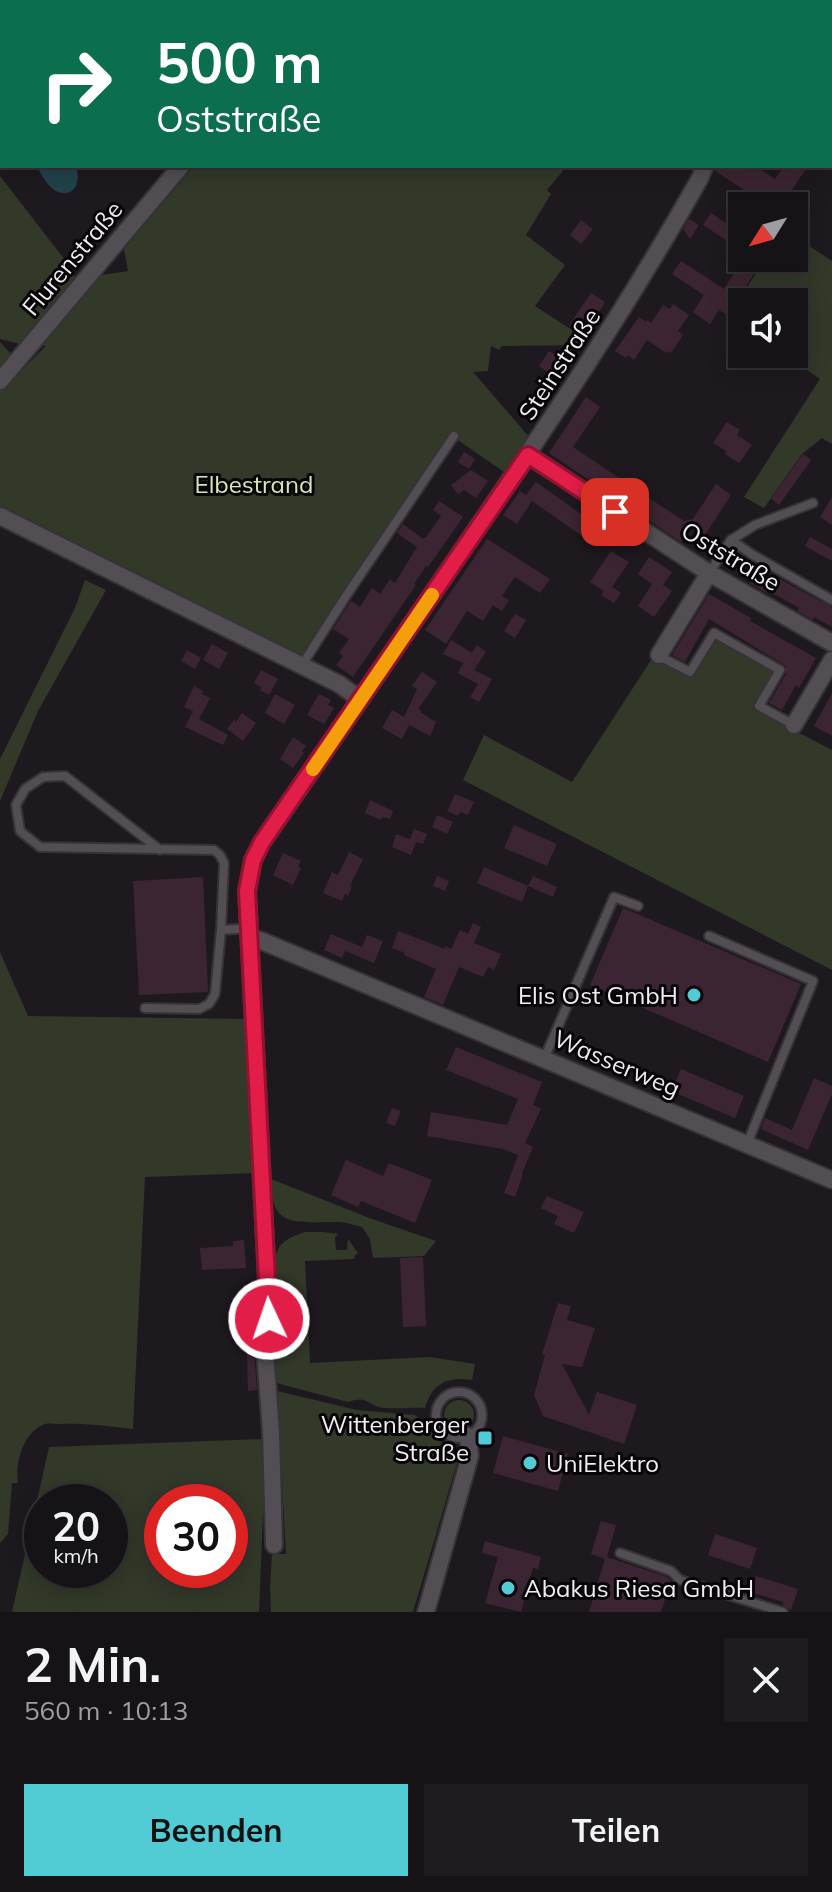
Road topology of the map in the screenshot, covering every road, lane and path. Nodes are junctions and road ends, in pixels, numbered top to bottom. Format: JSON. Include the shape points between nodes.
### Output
{"nodes":[{"id":1,"x":179,"y":168,"type":"edge"},
{"id":2,"x":704,"y":168,"type":"edge"},
{"id":3,"x":0,"y":381,"type":"edge"},
{"id":4,"x":454,"y":436,"type":"dead end"},
{"id":5,"x":528,"y":455,"type":"junction"},
{"id":6,"x":813,"y":503,"type":"dead end"},
{"id":7,"x":0,"y":516,"type":"edge"},
{"id":8,"x":731,"y":540,"type":"junction"},
{"id":9,"x":709,"y":573,"type":"junction"},
{"id":10,"x":832,"y":600,"type":"edge"},
{"id":11,"x":832,"y":643,"type":"edge"},
{"id":12,"x":659,"y":655,"type":"joint"},
{"id":13,"x":832,"y":660,"type":"edge"},
{"id":14,"x":301,"y":666,"type":"junction"},
{"id":15,"x":360,"y":699,"type":"junction"},
{"id":16,"x":794,"y":725,"type":"joint"},
{"id":17,"x":160,"y":850,"type":"junction"},
{"id":18,"x":638,"y":906,"type":"dead end"},
{"id":19,"x":221,"y":930,"type":"junction"},
{"id":20,"x":249,"y":932,"type":"junction"},
{"id":21,"x":709,"y":936,"type":"dead end"},
{"id":22,"x":145,"y":1008,"type":"dead end"},
{"id":23,"x":544,"y":1059,"type":"junction"},
{"id":24,"x":747,"y":1144,"type":"junction"},
{"id":25,"x":832,"y":1180,"type":"edge"},
{"id":26,"x":468,"y":1436,"type":"junction"},
{"id":27,"x":274,"y":1545,"type":"dead end"},
{"id":28,"x":620,"y":1553,"type":"dead end"},
{"id":29,"x":754,"y":1608,"type":"edge"},
{"id":30,"x":426,"y":1612,"type":"edge"},
{"id":31,"x":783,"y":1612,"type":"edge"}],
"edges":[{"from":1,"to":3,"type":"street","name":"Flurenstraße"},
{"from":2,"to":5,"type":"street","name":"Steinstraße","via":[[661,249]]},
{"from":4,"to":14,"type":"lane"},
{"from":5,"to":9,"type":"street","name":"Oststraße"},
{"from":5,"to":15,"type":"street","name":"Steinstraße"},
{"from":6,"to":8,"type":"lane"},
{"from":7,"to":14,"type":"street"},
{"from":8,"to":9,"type":"lane"},
{"from":8,"to":10,"type":"lane"},
{"from":9,"to":11,"type":"street","name":"Oststraße"},
{"from":9,"to":12,"type":"street"},
{"from":12,"to":16,"type":"lane","via":[[690,672],[714,633],[780,670],[759,706]]},
{"from":13,"to":16,"type":"street"},
{"from":14,"to":15,"type":"street"},
{"from":15,"to":20,"type":"street","name":"Steinstraße","via":[[253,860],[247,891]]},
{"from":17,"to":17,"type":"lane","via":[[40,847],[20,831],[16,805],[25,789],[43,777],[65,776]]},
{"from":17,"to":19,"type":"lane","via":[[214,850],[220,855]]},
{"from":18,"to":23,"type":"lane","via":[[614,897]]},
{"from":19,"to":20,"type":"lane"},
{"from":19,"to":22,"type":"lane","via":[[215,994],[209,1004],[199,1009]]},
{"from":20,"to":23,"type":"street","name":"Wasserweg"},
{"from":20,"to":27,"type":"street","name":"Steinstraße","via":[[269,1319],[264,1338]]},
{"from":21,"to":24,"type":"lane","via":[[813,981]]},
{"from":23,"to":24,"type":"street","name":"Wasserweg"},
{"from":24,"to":25,"type":"street","name":"Wasserweg"},
{"from":26,"to":26,"type":"lane","via":[[481,1422],[480,1404],[466,1392],[453,1392],[439,1404],[438,1422],[450,1436]]},
{"from":26,"to":30,"type":"street","via":[[470,1456]]},
{"from":28,"to":29,"type":"lane"},
{"from":29,"to":31,"type":"lane"}]}
